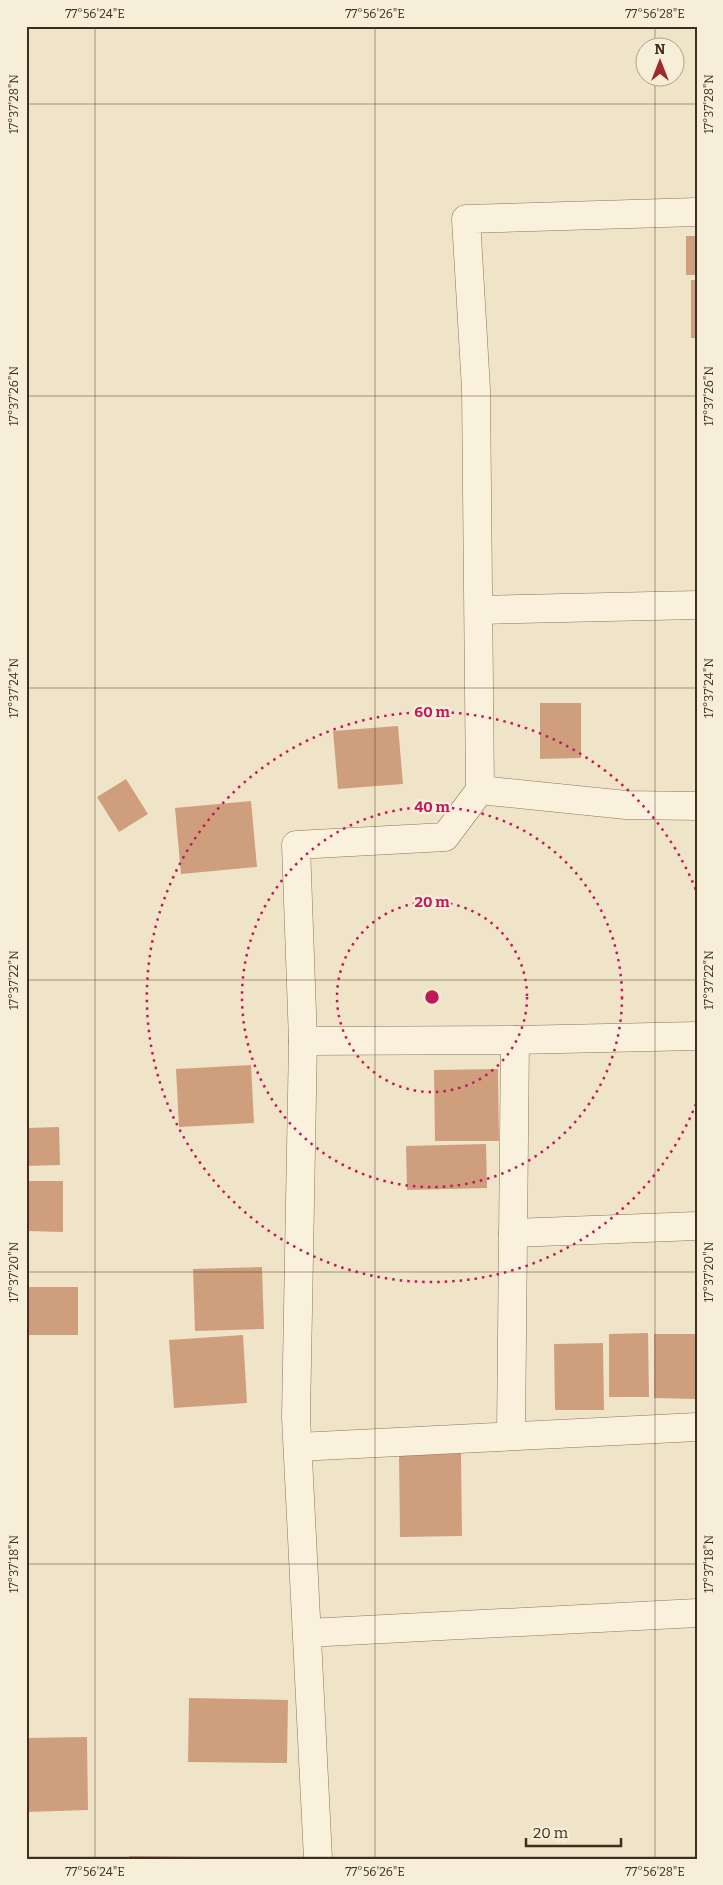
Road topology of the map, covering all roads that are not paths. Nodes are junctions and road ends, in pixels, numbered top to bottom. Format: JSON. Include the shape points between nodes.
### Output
{"nodes":[{"id":1,"x":697,"y":212,"type":"edge"},
{"id":2,"x":697,"y":605,"type":"edge"},
{"id":3,"x":479,"y":610,"type":"junction"},
{"id":4,"x":480,"y":790,"type":"junction"},
{"id":5,"x":697,"y":806,"type":"edge"},
{"id":6,"x":697,"y":1036,"type":"edge"},
{"id":7,"x":515,"y":1040,"type":"junction"},
{"id":8,"x":303,"y":1041,"type":"junction"},
{"id":9,"x":697,"y":1226,"type":"edge"},
{"id":10,"x":513,"y":1233,"type":"junction"},
{"id":11,"x":697,"y":1426,"type":"edge"},
{"id":12,"x":511,"y":1436,"type":"junction"},
{"id":13,"x":298,"y":1446,"type":"junction"},
{"id":14,"x":697,"y":1613,"type":"edge"},
{"id":15,"x":307,"y":1633,"type":"junction"},
{"id":16,"x":318,"y":1859,"type":"edge"}],
"edges":[{"from":1,"to":3,"type":"street","via":[[466,220],[476,389]]},
{"from":2,"to":3,"type":"street"},
{"from":3,"to":4,"type":"street"},
{"from":4,"to":5,"type":"street","via":[[626,805]]},
{"from":4,"to":8,"type":"street","via":[[445,837],[296,845]]},
{"from":6,"to":7,"type":"street"},
{"from":7,"to":8,"type":"street"},
{"from":7,"to":10,"type":"street"},
{"from":8,"to":13,"type":"street"},
{"from":9,"to":10,"type":"street"},
{"from":10,"to":12,"type":"street"},
{"from":11,"to":12,"type":"street"},
{"from":12,"to":13,"type":"street"},
{"from":13,"to":15,"type":"street"},
{"from":14,"to":15,"type":"street"},
{"from":15,"to":16,"type":"street"}]}
